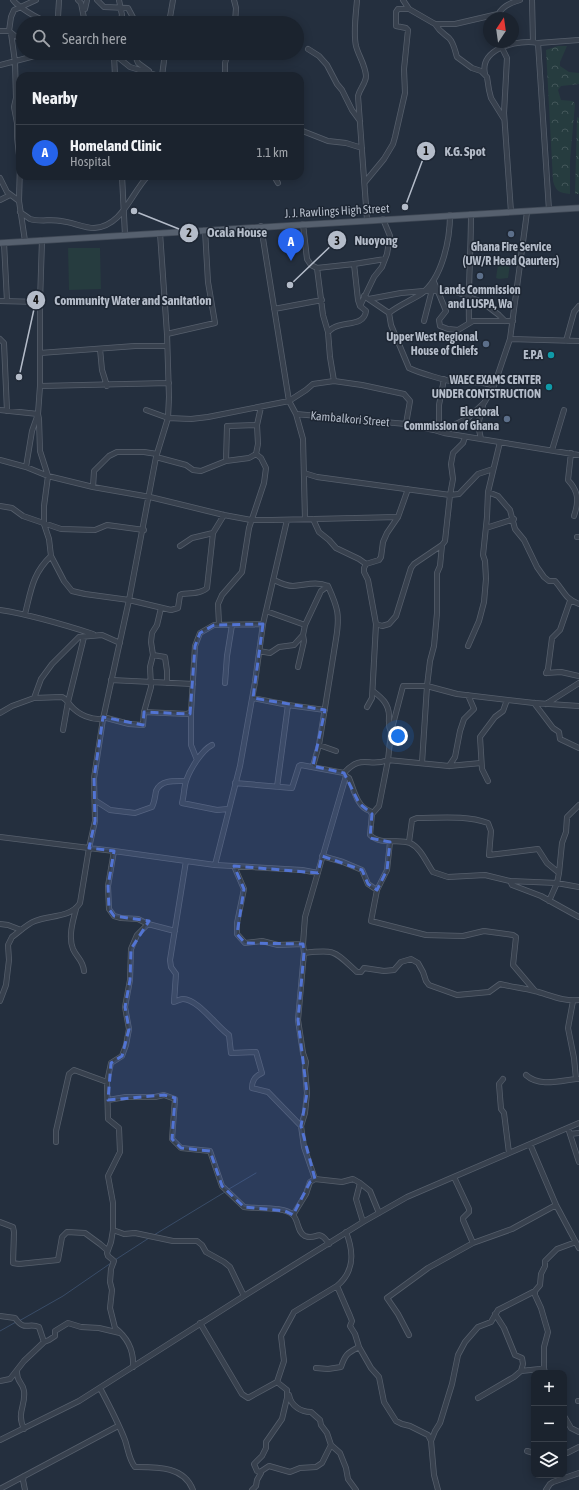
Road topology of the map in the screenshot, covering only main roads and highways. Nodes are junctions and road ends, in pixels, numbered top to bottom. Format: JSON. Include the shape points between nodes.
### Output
{"nodes":[{"id":1,"x":579,"y":208,"type":"edge"},
{"id":2,"x":2,"y":243,"type":"edge"}],
"edges":[{"from":1,"to":2,"type":"main road","name":"J. J. Rawlings High Street"}]}
